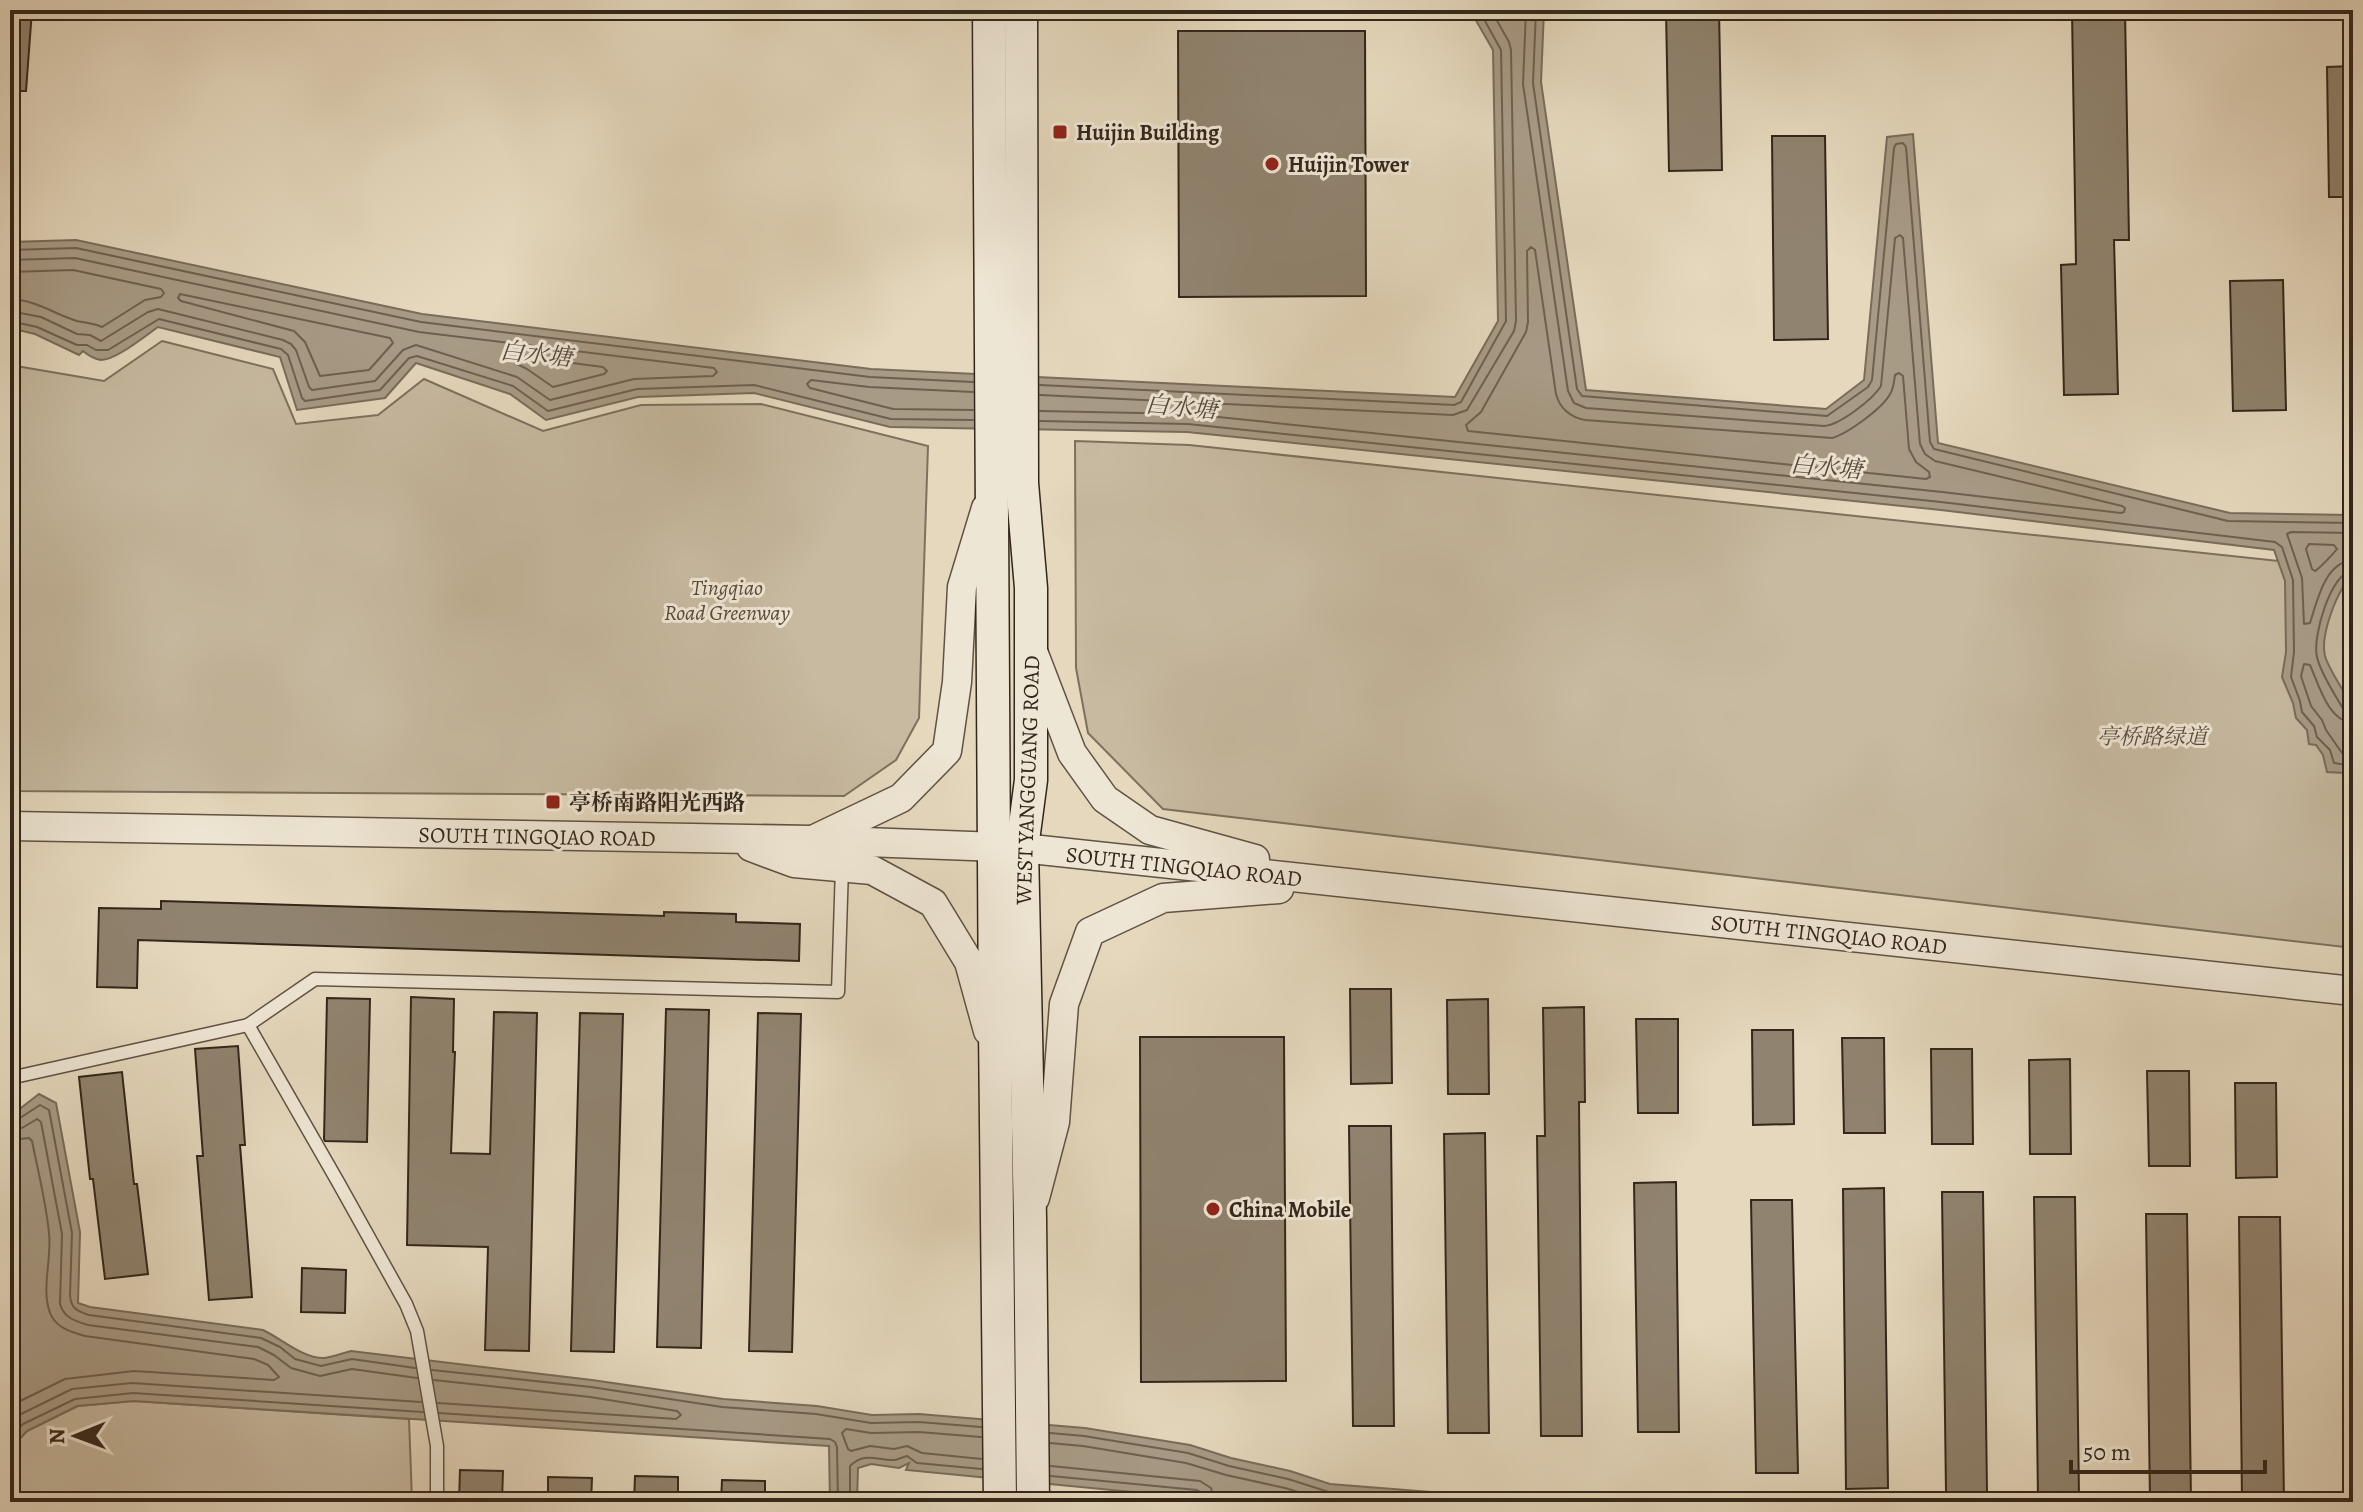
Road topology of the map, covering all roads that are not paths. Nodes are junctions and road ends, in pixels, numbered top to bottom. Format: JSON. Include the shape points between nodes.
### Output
{"nodes":[{"id":1,"x":989,"y":10,"type":"edge"},
{"id":2,"x":1021,"y":10,"type":"edge"},
{"id":3,"x":1008,"y":319,"type":"junction"},
{"id":4,"x":1008,"y":484,"type":"junction"},
{"id":5,"x":1031,"y":648,"type":"junction"},
{"id":6,"x":10,"y":826,"type":"edge"},
{"id":7,"x":732,"y":839,"type":"junction"},
{"id":8,"x":812,"y":840,"type":"junction"},
{"id":9,"x":1008,"y":848,"type":"junction"},
{"id":10,"x":842,"y":867,"type":"junction"},
{"id":11,"x":1353,"y":884,"type":"junction"},
{"id":12,"x":2353,"y":991,"type":"edge"},
{"id":13,"x":248,"y":1025,"type":"junction"},
{"id":14,"x":995,"y":1055,"type":"junction"},
{"id":15,"x":10,"y":1078,"type":"edge"},
{"id":16,"x":1030,"y":1218,"type":"junction"},
{"id":17,"x":437,"y":1502,"type":"edge"},
{"id":18,"x":1000,"y":1502,"type":"edge"},
{"id":19,"x":1033,"y":1502,"type":"edge"}],
"edges":[{"from":1,"to":3,"type":"main road","name":"WEST YANGGUANG ROAD"},
{"from":2,"to":3,"type":"main road","name":"WEST YANGGUANG ROAD"},
{"from":3,"to":4,"type":"main road","name":"WEST YANGGUANG ROAD"},
{"from":4,"to":5,"type":"main road","name":"WEST YANGGUANG ROAD","via":[[1031,588]]},
{"from":4,"to":8,"type":"street","via":[[962,587],[947,751],[901,798]]},
{"from":4,"to":9,"type":"main road","name":"WEST YANGGUANG ROAD"},
{"from":5,"to":9,"type":"main road","name":"WEST YANGGUANG ROAD","via":[[1031,780]]},
{"from":5,"to":11,"type":"street","via":[[1072,753],[1105,799],[1150,830]]},
{"from":6,"to":7,"type":"street","name":"SOUTH TINGQIAO ROAD"},
{"from":7,"to":8,"type":"street","name":"SOUTH TINGQIAO ROAD"},
{"from":7,"to":10,"type":"street","via":[[794,863]]},
{"from":8,"to":9,"type":"street","name":"SOUTH TINGQIAO ROAD"},
{"from":9,"to":11,"type":"street","name":"SOUTH TINGQIAO ROAD"},
{"from":9,"to":14,"type":"main road","name":"WEST YANGGUANG ROAD"},
{"from":9,"to":16,"type":"main road","name":"WEST YANGGUANG ROAD"},
{"from":10,"to":13,"type":"lane","via":[[838,992],[315,979]]},
{"from":10,"to":14,"type":"street","via":[[872,870],[933,903],[969,962]]},
{"from":11,"to":12,"type":"street","name":"SOUTH TINGQIAO ROAD"},
{"from":11,"to":16,"type":"street","via":[[1163,898],[1090,932],[1064,1004],[1055,1122]]},
{"from":13,"to":15,"type":"lane"},
{"from":13,"to":17,"type":"lane","via":[[417,1331],[437,1446]]},
{"from":14,"to":18,"type":"main road","name":"WEST YANGGUANG ROAD"},
{"from":16,"to":19,"type":"main road","name":"WEST YANGGUANG ROAD"}]}
